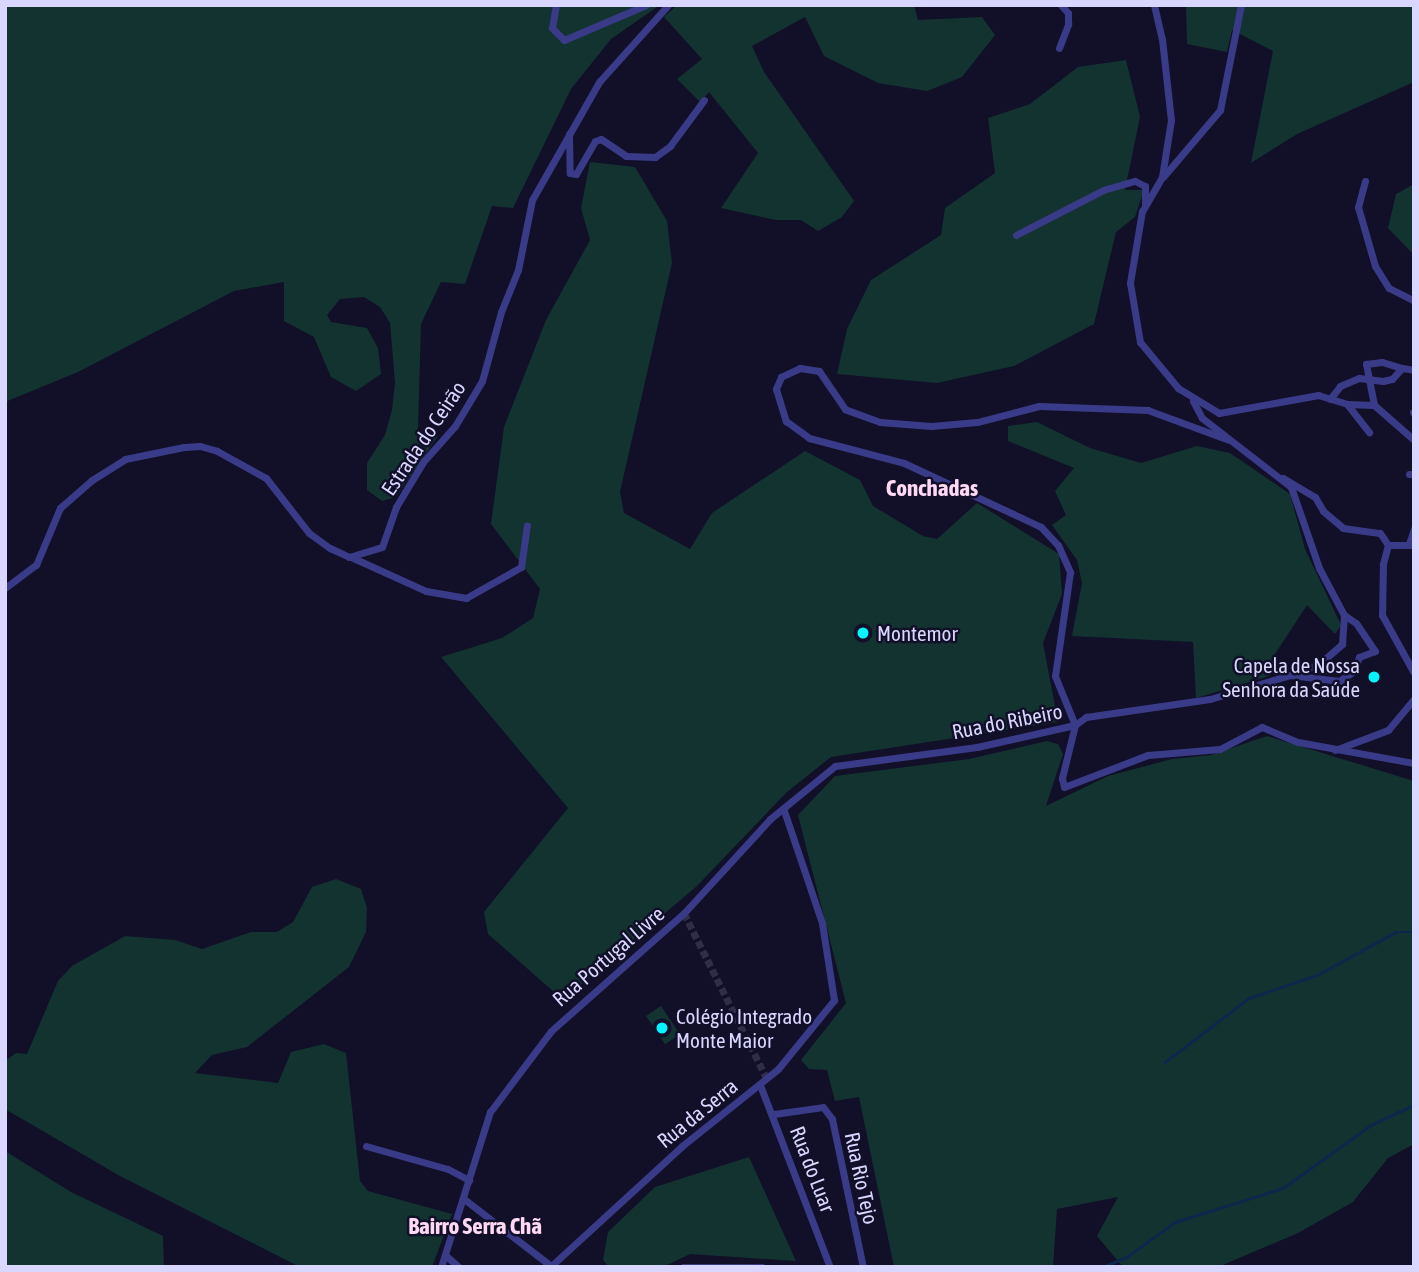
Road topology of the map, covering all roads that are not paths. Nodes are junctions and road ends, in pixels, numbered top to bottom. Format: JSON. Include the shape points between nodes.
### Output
{"nodes":[{"id":1,"x":556,"y":5,"type":"edge"},
{"id":2,"x":646,"y":5,"type":"edge"},
{"id":3,"x":668,"y":5,"type":"edge"},
{"id":4,"x":1061,"y":5,"type":"edge"},
{"id":5,"x":1154,"y":5,"type":"edge"},
{"id":6,"x":1241,"y":5,"type":"edge"},
{"id":7,"x":1059,"y":47,"type":"dead end"},
{"id":8,"x":705,"y":100,"type":"dead end"},
{"id":9,"x":569,"y":133,"type":"junction"},
{"id":10,"x":1162,"y":177,"type":"junction"},
{"id":11,"x":1365,"y":181,"type":"dead end"},
{"id":12,"x":1145,"y":206,"type":"junction"},
{"id":13,"x":1016,"y":235,"type":"dead end"},
{"id":14,"x":1414,"y":301,"type":"edge"},
{"id":15,"x":1402,"y":368,"type":"junction"},
{"id":16,"x":1414,"y":370,"type":"edge"},
{"id":17,"x":1368,"y":380,"type":"junction"},
{"id":18,"x":1330,"y":399,"type":"junction"},
{"id":19,"x":1193,"y":400,"type":"junction"},
{"id":20,"x":1347,"y":404,"type":"junction"},
{"id":21,"x":1374,"y":405,"type":"junction"},
{"id":22,"x":1369,"y":432,"type":"dead end"},
{"id":23,"x":1411,"y":436,"type":"edge"},
{"id":24,"x":1229,"y":440,"type":"junction"},
{"id":25,"x":1282,"y":478,"type":"junction"},
{"id":26,"x":527,"y":525,"type":"dead end"},
{"id":27,"x":1414,"y":529,"type":"edge"},
{"id":28,"x":1388,"y":545,"type":"junction"},
{"id":29,"x":1411,"y":545,"type":"edge"},
{"id":30,"x":349,"y":557,"type":"junction"},
{"id":31,"x":5,"y":588,"type":"edge"},
{"id":32,"x":1344,"y":615,"type":"junction"},
{"id":33,"x":1414,"y":673,"type":"edge"},
{"id":34,"x":1290,"y":675,"type":"junction"},
{"id":35,"x":1414,"y":699,"type":"edge"},
{"id":36,"x":1075,"y":725,"type":"junction"},
{"id":37,"x":1334,"y":750,"type":"junction"},
{"id":38,"x":1414,"y":763,"type":"edge"},
{"id":39,"x":783,"y":808,"type":"junction"},
{"id":40,"x":763,"y":1082,"type":"junction"},
{"id":41,"x":774,"y":1114,"type":"junction"},
{"id":42,"x":366,"y":1146,"type":"dead end"},
{"id":43,"x":469,"y":1180,"type":"junction"},
{"id":44,"x":464,"y":1199,"type":"junction"},
{"id":45,"x":445,"y":1255,"type":"junction"},
{"id":46,"x":550,"y":1266,"type":"edge"},
{"id":47,"x":440,"y":1267,"type":"edge"},
{"id":48,"x":459,"y":1267,"type":"edge"},
{"id":49,"x":683,"y":1267,"type":"edge"},
{"id":50,"x":762,"y":1267,"type":"edge"},
{"id":51,"x":830,"y":1267,"type":"edge"},
{"id":52,"x":863,"y":1267,"type":"edge"}],
"edges":[{"from":1,"to":2,"type":"street","via":[[552,28],[564,40]]},
{"from":3,"to":9,"type":"street","name":"Estrada do Ceirão","via":[[599,82]]},
{"from":4,"to":7,"type":"street","via":[[1069,13]]},
{"from":5,"to":10,"type":"street","via":[[1171,120]]},
{"from":6,"to":10,"type":"street","via":[[1220,110]]},
{"from":8,"to":9,"type":"street","via":[[670,146],[655,157],[626,156],[601,139],[595,141],[576,174],[570,173]]},
{"from":9,"to":30,"type":"street","name":"Estrada do Ceirão","via":[[531,200],[518,270],[482,382],[455,426],[423,462],[396,507],[382,547]]},
{"from":10,"to":12,"type":"street"},
{"from":11,"to":14,"type":"street","via":[[1358,207],[1375,266],[1389,288]]},
{"from":12,"to":13,"type":"street","via":[[1145,186],[1135,181],[1103,190]]},
{"from":12,"to":19,"type":"street","via":[[1130,283],[1140,342]]},
{"from":15,"to":16,"type":"street"},
{"from":15,"to":17,"type":"street","via":[[1392,380]]},
{"from":15,"to":17,"type":"street","via":[[1370,362]]},
{"from":17,"to":18,"type":"street","via":[[1359,378],[1340,386]]},
{"from":17,"to":21,"type":"street"},
{"from":18,"to":19,"type":"street","via":[[1310,394],[1219,413]]},
{"from":18,"to":20,"type":"street"},
{"from":19,"to":24,"type":"street","via":[[1202,418]]},
{"from":20,"to":21,"type":"street"},
{"from":20,"to":22,"type":"street"},
{"from":21,"to":23,"type":"street"},
{"from":24,"to":25,"type":"street"},
{"from":24,"to":36,"type":"street","via":[[1148,410],[1039,406],[977,422],[931,426],[880,422],[845,409],[819,371],[800,368],[781,377],[776,388],[786,421],[809,438],[832,448],[904,463],[1041,527],[1058,545],[1070,572],[1055,676]]},
{"from":25,"to":28,"type":"street","via":[[1291,479],[1315,497],[1322,511],[1343,528],[1380,533]]},
{"from":25,"to":32,"type":"street","via":[[1298,497],[1311,551]]},
{"from":26,"to":30,"type":"street","via":[[521,567],[466,598],[426,592]]},
{"from":27,"to":29,"type":"street"},
{"from":28,"to":29,"type":"street"},
{"from":28,"to":33,"type":"street","via":[[1382,615]]},
{"from":30,"to":31,"type":"street","via":[[309,533],[266,478],[200,446],[125,459],[92,480],[61,508],[36,565]]},
{"from":32,"to":34,"type":"street","via":[[1342,644],[1318,665]]},
{"from":32,"to":34,"type":"street","via":[[1356,622],[1376,651],[1359,657],[1354,671],[1339,681]]},
{"from":34,"to":36,"type":"street","via":[[1210,699],[1086,717]]},
{"from":35,"to":37,"type":"street","via":[[1388,730]]},
{"from":36,"to":37,"type":"street","name":"Rua do Ribeiro","via":[[1062,778],[1064,787],[1148,755],[1220,749],[1262,727]]},
{"from":36,"to":39,"type":"street","name":"Rua do Ribeiro","via":[[976,747],[839,764]]},
{"from":37,"to":38,"type":"street","name":"Rua do Ribeiro"},
{"from":39,"to":40,"type":"street","name":"Rua da Serra","via":[[822,923],[836,995],[816,1026]]},
{"from":39,"to":43,"type":"street","name":"Rua Portugal Livre","via":[[684,913],[551,1031],[490,1112]]},
{"from":40,"to":41,"type":"street","name":"Rua do Luar"},
{"from":40,"to":46,"type":"street","name":"Rua da Serra","via":[[682,1146]]},
{"from":41,"to":51,"type":"street","name":"Rua do Luar"},
{"from":41,"to":52,"type":"street","name":"Rua Rio Tejo","via":[[823,1107],[832,1119]]},
{"from":42,"to":43,"type":"street","via":[[448,1168]]},
{"from":43,"to":44,"type":"street","name":"Rua Portugal Livre"},
{"from":44,"to":45,"type":"street","name":"Rua Portugal Livre"},
{"from":44,"to":46,"type":"street"},
{"from":45,"to":47,"type":"street","name":"Rua Portugal Livre"},
{"from":45,"to":48,"type":"street"},
{"from":49,"to":50,"type":"street"}]}
